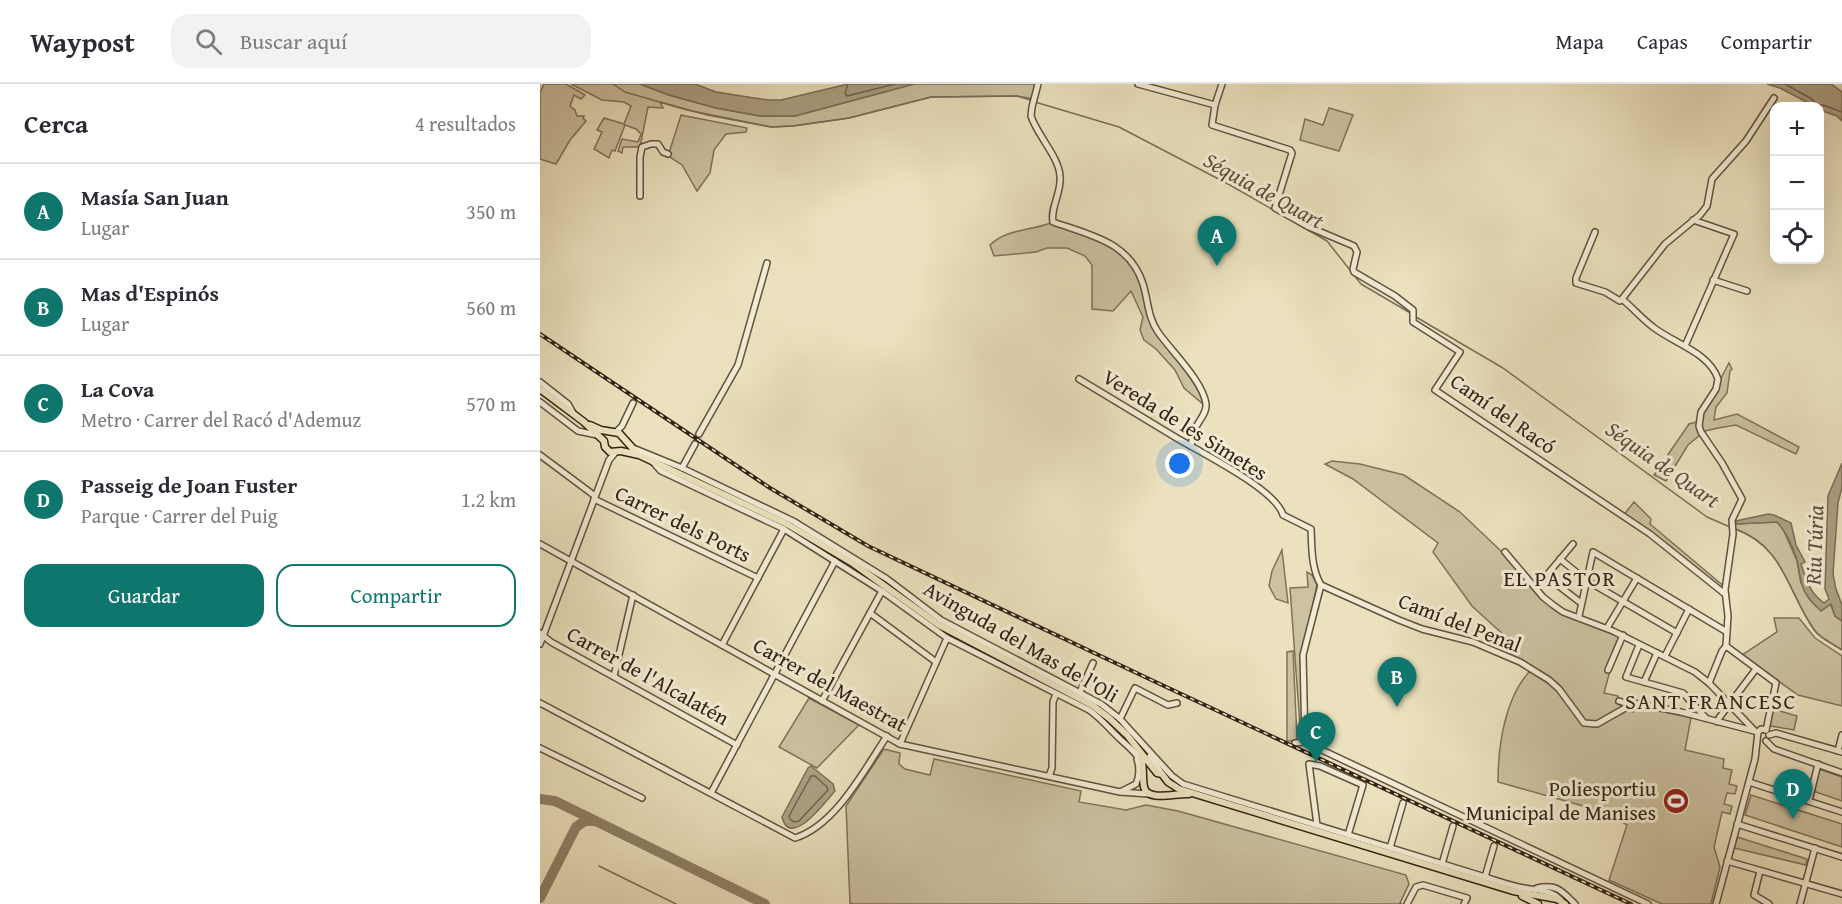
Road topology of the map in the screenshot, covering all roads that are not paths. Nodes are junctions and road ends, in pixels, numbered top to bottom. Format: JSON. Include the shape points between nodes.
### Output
{"nodes":[{"id":1,"x":1038,"y":84,"type":"edge"},
{"id":2,"x":1138,"y":84,"type":"edge"},
{"id":3,"x":1222,"y":84,"type":"edge"},
{"id":4,"x":1774,"y":98,"type":"dead end"},
{"id":5,"x":1215,"y":105,"type":"junction"},
{"id":6,"x":668,"y":154,"type":"dead end"},
{"id":7,"x":640,"y":196,"type":"dead end"},
{"id":8,"x":1693,"y":220,"type":"junction"},
{"id":9,"x":1595,"y":232,"type":"dead end"},
{"id":10,"x":767,"y":263,"type":"dead end"},
{"id":11,"x":1713,"y":280,"type":"junction"},
{"id":12,"x":1747,"y":291,"type":"dead end"},
{"id":13,"x":1622,"y":299,"type":"junction"},
{"id":14,"x":1685,"y":346,"type":"junction"},
{"id":15,"x":1079,"y":379,"type":"dead end"},
{"id":16,"x":540,"y":381,"type":"edge"},
{"id":17,"x":540,"y":389,"type":"edge"},
{"id":18,"x":540,"y":402,"type":"edge"},
{"id":19,"x":633,"y":403,"type":"dead end"},
{"id":20,"x":574,"y":415,"type":"junction"},
{"id":21,"x":584,"y":422,"type":"junction"},
{"id":22,"x":699,"y":434,"type":"dead end"},
{"id":23,"x":598,"y":436,"type":"junction"},
{"id":24,"x":618,"y":436,"type":"junction"},
{"id":25,"x":604,"y":441,"type":"junction"},
{"id":26,"x":695,"y":444,"type":"dead end"},
{"id":27,"x":1191,"y":446,"type":"junction"},
{"id":28,"x":631,"y":448,"type":"junction"},
{"id":29,"x":615,"y":452,"type":"junction"},
{"id":30,"x":639,"y":454,"type":"junction"},
{"id":31,"x":540,"y":455,"type":"edge"},
{"id":32,"x":651,"y":460,"type":"junction"},
{"id":33,"x":682,"y":468,"type":"junction"},
{"id":34,"x":595,"y":497,"type":"junction"},
{"id":35,"x":784,"y":530,"type":"junction"},
{"id":36,"x":540,"y":544,"type":"edge"},
{"id":37,"x":1573,"y":544,"type":"dead end"},
{"id":38,"x":1505,"y":552,"type":"dead end"},
{"id":39,"x":1560,"y":559,"type":"junction"},
{"id":40,"x":571,"y":561,"type":"junction"},
{"id":41,"x":835,"y":561,"type":"junction"},
{"id":42,"x":1545,"y":577,"type":"junction"},
{"id":43,"x":758,"y":578,"type":"junction"},
{"id":44,"x":1637,"y":578,"type":"junction"},
{"id":45,"x":1586,"y":580,"type":"junction"},
{"id":46,"x":1321,"y":585,"type":"junction"},
{"id":47,"x":1535,"y":586,"type":"junction"},
{"id":48,"x":882,"y":591,"type":"junction"},
{"id":49,"x":1725,"y":594,"type":"junction"},
{"id":50,"x":633,"y":595,"type":"junction"},
{"id":51,"x":1623,"y":601,"type":"junction"},
{"id":52,"x":1581,"y":603,"type":"junction"},
{"id":53,"x":1689,"y":609,"type":"junction"},
{"id":54,"x":870,"y":613,"type":"junction"},
{"id":55,"x":1579,"y":616,"type":"junction"},
{"id":56,"x":1607,"y":628,"type":"junction"},
{"id":57,"x":1727,"y":632,"type":"junction"},
{"id":58,"x":1677,"y":633,"type":"junction"},
{"id":59,"x":542,"y":634,"type":"edge"},
{"id":60,"x":1623,"y":635,"type":"junction"},
{"id":61,"x":947,"y":638,"type":"junction"},
{"id":62,"x":540,"y":644,"type":"edge"},
{"id":63,"x":722,"y":645,"type":"junction"},
{"id":64,"x":1639,"y":645,"type":"junction"},
{"id":65,"x":1726,"y":646,"type":"junction"},
{"id":66,"x":1657,"y":653,"type":"junction"},
{"id":67,"x":1665,"y":656,"type":"junction"},
{"id":68,"x":936,"y":662,"type":"junction"},
{"id":69,"x":1093,"y":663,"type":"dead end"},
{"id":70,"x":1756,"y":669,"type":"junction"},
{"id":71,"x":1608,"y":670,"type":"dead end"},
{"id":72,"x":774,"y":675,"type":"junction"},
{"id":73,"x":614,"y":676,"type":"junction"},
{"id":74,"x":1644,"y":682,"type":"junction"},
{"id":75,"x":1709,"y":683,"type":"junction"},
{"id":76,"x":1080,"y":692,"type":"junction"},
{"id":77,"x":1056,"y":694,"type":"junction"},
{"id":78,"x":822,"y":701,"type":"junction"},
{"id":79,"x":1619,"y":701,"type":"dead end"},
{"id":80,"x":1177,"y":703,"type":"dead end"},
{"id":81,"x":540,"y":704,"type":"edge"},
{"id":82,"x":1633,"y":704,"type":"junction"},
{"id":83,"x":1729,"y":705,"type":"junction"},
{"id":84,"x":1120,"y":719,"type":"junction"},
{"id":85,"x":1707,"y":719,"type":"junction"},
{"id":86,"x":1718,"y":722,"type":"junction"},
{"id":87,"x":1757,"y":732,"type":"junction"},
{"id":88,"x":1768,"y":732,"type":"junction"},
{"id":89,"x":1842,"y":735,"type":"edge"},
{"id":90,"x":887,"y":736,"type":"junction"},
{"id":91,"x":1762,"y":741,"type":"junction"},
{"id":92,"x":1305,"y":742,"type":"junction"},
{"id":93,"x":1295,"y":743,"type":"dead end"},
{"id":94,"x":900,"y":744,"type":"junction"},
{"id":95,"x":737,"y":745,"type":"junction"},
{"id":96,"x":1130,"y":747,"type":"junction"},
{"id":97,"x":540,"y":748,"type":"edge"},
{"id":98,"x":1147,"y":750,"type":"junction"},
{"id":99,"x":1139,"y":751,"type":"junction"},
{"id":100,"x":1840,"y":752,"type":"edge"},
{"id":101,"x":1143,"y":764,"type":"junction"},
{"id":102,"x":1818,"y":764,"type":"junction"},
{"id":103,"x":1159,"y":773,"type":"junction"},
{"id":104,"x":1842,"y":773,"type":"edge"},
{"id":105,"x":1049,"y":776,"type":"junction"},
{"id":106,"x":1144,"y":782,"type":"junction"},
{"id":107,"x":1168,"y":782,"type":"junction"},
{"id":108,"x":1749,"y":782,"type":"junction"},
{"id":109,"x":1179,"y":789,"type":"junction"},
{"id":110,"x":1207,"y":791,"type":"junction"},
{"id":111,"x":1119,"y":792,"type":"junction"},
{"id":112,"x":1127,"y":793,"type":"junction"},
{"id":113,"x":711,"y":794,"type":"junction"},
{"id":114,"x":1148,"y":794,"type":"junction"},
{"id":115,"x":1194,"y":794,"type":"junction"},
{"id":116,"x":1163,"y":795,"type":"junction"},
{"id":117,"x":642,"y":798,"type":"dead end"},
{"id":118,"x":1809,"y":801,"type":"junction"},
{"id":119,"x":1403,"y":803,"type":"dead end"},
{"id":120,"x":1842,"y":812,"type":"edge"},
{"id":121,"x":1737,"y":824,"type":"junction"},
{"id":122,"x":1317,"y":825,"type":"junction"},
{"id":123,"x":1453,"y":826,"type":"dead end"},
{"id":124,"x":1348,"y":835,"type":"junction"},
{"id":125,"x":1494,"y":846,"type":"dead end"},
{"id":126,"x":1390,"y":848,"type":"junction"},
{"id":127,"x":1815,"y":848,"type":"junction"},
{"id":128,"x":1842,"y":857,"type":"edge"},
{"id":129,"x":1727,"y":861,"type":"junction"},
{"id":130,"x":1442,"y":864,"type":"junction"},
{"id":131,"x":1760,"y":871,"type":"junction"},
{"id":132,"x":1485,"y":877,"type":"junction"},
{"id":133,"x":1805,"y":884,"type":"junction"},
{"id":134,"x":1533,"y":889,"type":"junction"},
{"id":135,"x":1513,"y":891,"type":"junction"},
{"id":136,"x":1842,"y":894,"type":"edge"},
{"id":137,"x":1553,"y":899,"type":"junction"},
{"id":138,"x":1563,"y":902,"type":"edge"},
{"id":139,"x":1407,"y":904,"type":"edge"},
{"id":140,"x":1464,"y":904,"type":"edge"},
{"id":141,"x":1538,"y":904,"type":"edge"},
{"id":142,"x":1546,"y":904,"type":"edge"},
{"id":143,"x":1575,"y":904,"type":"edge"},
{"id":144,"x":1648,"y":904,"type":"edge"},
{"id":145,"x":1716,"y":904,"type":"edge"},
{"id":146,"x":1770,"y":904,"type":"edge"},
{"id":147,"x":1800,"y":904,"type":"edge"}],
"edges":[{"from":1,"to":27,"type":"street","via":[[1032,107],[1033,123],[1060,174],[1053,222],[1095,235],[1131,261],[1143,284],[1155,327],[1201,391],[1207,408],[1194,430]]},
{"from":2,"to":5,"type":"street"},
{"from":3,"to":5,"type":"street"},
{"from":4,"to":8,"type":"street","via":[[1746,141],[1712,179],[1707,206]]},
{"from":5,"to":49,"type":"street","name":"Camí del Racó","via":[[1212,125],[1292,153],[1275,208],[1354,246],[1354,272],[1395,296],[1413,310],[1413,321],[1460,352],[1435,390],[1650,534]]},
{"from":6,"to":7,"type":"street","via":[[658,144],[642,147]]},
{"from":8,"to":11,"type":"street","via":[[1734,234]]},
{"from":8,"to":13,"type":"street","via":[[1665,244]]},
{"from":9,"to":13,"type":"street","via":[[1576,284]]},
{"from":10,"to":22,"type":"street","via":[[738,365]]},
{"from":11,"to":12,"type":"street"},
{"from":11,"to":14,"type":"street"},
{"from":13,"to":14,"type":"street","via":[[1655,329]]},
{"from":14,"to":49,"type":"street","via":[[1710,365],[1718,379],[1698,422],[1742,499],[1732,520]]},
{"from":15,"to":27,"type":"street","name":"Vereda de les Simetes"},
{"from":16,"to":20,"type":"street"},
{"from":17,"to":20,"type":"main road"},
{"from":18,"to":23,"type":"street","via":[[578,431]]},
{"from":19,"to":24,"type":"street"},
{"from":20,"to":21,"type":"main road"},
{"from":21,"to":23,"type":"main road"},
{"from":21,"to":24,"type":"main road"},
{"from":23,"to":25,"type":"main road"},
{"from":24,"to":25,"type":"main road"},
{"from":24,"to":28,"type":"main road"},
{"from":24,"to":29,"type":"main road"},
{"from":25,"to":29,"type":"main road"},
{"from":26,"to":33,"type":"street"},
{"from":27,"to":46,"type":"street","name":"Vereda de les Simetes","via":[[1241,475],[1273,500],[1283,515],[1311,529],[1313,564]]},
{"from":28,"to":30,"type":"main road"},
{"from":28,"to":33,"type":"street","name":"Avinguda del Mas de l'Oli"},
{"from":29,"to":30,"type":"main road"},
{"from":29,"to":34,"type":"street"},
{"from":30,"to":32,"type":"main road"},
{"from":31,"to":34,"type":"street","name":"Carrer dels Ports"},
{"from":32,"to":35,"type":"street","name":"Avinguda del Mas de l'Oli","via":[[661,471]]},
{"from":32,"to":99,"type":"main road","via":[[821,543],[939,625],[1092,705],[1115,723]]},
{"from":33,"to":76,"type":"street","name":"Avinguda del Mas de l'Oli","via":[[793,520],[887,579],[941,620]]},
{"from":34,"to":40,"type":"street"},
{"from":34,"to":43,"type":"street","name":"Carrer dels Ports"},
{"from":35,"to":41,"type":"street","name":"Avinguda del Mas de l'Oli"},
{"from":35,"to":43,"type":"street"},
{"from":36,"to":40,"type":"street","name":"Carrer del Maestrat"},
{"from":37,"to":39,"type":"street"},
{"from":38,"to":47,"type":"street"},
{"from":39,"to":42,"type":"street"},
{"from":39,"to":45,"type":"street"},
{"from":40,"to":50,"type":"street","name":"Carrer del Maestrat"},
{"from":40,"to":59,"type":"street"},
{"from":41,"to":48,"type":"street","name":"Avinguda del Mas de l'Oli"},
{"from":41,"to":72,"type":"street"},
{"from":42,"to":47,"type":"street"},
{"from":42,"to":52,"type":"street"},
{"from":43,"to":63,"type":"street"},
{"from":44,"to":45,"type":"street","via":[[1593,552]]},
{"from":44,"to":51,"type":"street"},
{"from":44,"to":53,"type":"street"},
{"from":45,"to":51,"type":"street"},
{"from":45,"to":52,"type":"street"},
{"from":46,"to":82,"type":"street","name":"Camí del Penal","via":[[1399,620],[1473,642],[1520,662],[1559,689],[1584,723],[1597,724]]},
{"from":46,"to":92,"type":"street","via":[[1303,655]]},
{"from":47,"to":55,"type":"street","via":[[1563,612]]},
{"from":48,"to":54,"type":"street"},
{"from":48,"to":61,"type":"street","name":"Avinguda del Mas de l'Oli"},
{"from":49,"to":57,"type":"street"},
{"from":50,"to":63,"type":"street","name":"Carrer del Maestrat"},
{"from":50,"to":73,"type":"street"},
{"from":51,"to":56,"type":"street"},
{"from":51,"to":58,"type":"street"},
{"from":52,"to":55,"type":"street"},
{"from":53,"to":57,"type":"street"},
{"from":53,"to":58,"type":"street"},
{"from":54,"to":68,"type":"street"},
{"from":54,"to":78,"type":"street"},
{"from":55,"to":56,"type":"street"},
{"from":56,"to":60,"type":"street"},
{"from":57,"to":65,"type":"street"},
{"from":58,"to":67,"type":"street"},
{"from":59,"to":62,"type":"street"},
{"from":59,"to":73,"type":"street","name":"Carrer de l'Alcalatén"},
{"from":60,"to":64,"type":"street"},
{"from":60,"to":71,"type":"street"},
{"from":61,"to":68,"type":"street"},
{"from":61,"to":77,"type":"street","name":"Avinguda del Mas de l'Oli"},
{"from":63,"to":72,"type":"street","name":"Carrer del Maestrat"},
{"from":64,"to":66,"type":"street"},
{"from":64,"to":74,"type":"street","via":[[1626,677]]},
{"from":65,"to":70,"type":"street"},
{"from":65,"to":75,"type":"street"},
{"from":66,"to":67,"type":"street"},
{"from":66,"to":74,"type":"street"},
{"from":67,"to":75,"type":"street"},
{"from":68,"to":94,"type":"street"},
{"from":69,"to":76,"type":"street"},
{"from":70,"to":83,"type":"street"},
{"from":70,"to":88,"type":"street","via":[[1776,683]]},
{"from":72,"to":78,"type":"street","name":"Carrer del Maestrat"},
{"from":72,"to":95,"type":"street"},
{"from":73,"to":95,"type":"street","name":"Carrer de l'Alcalatén"},
{"from":74,"to":85,"type":"street","via":[[1683,693]]},
{"from":75,"to":83,"type":"street"},
{"from":76,"to":84,"type":"street","name":"Avinguda del Mas de l'Oli"},
{"from":77,"to":96,"type":"street","name":"Avinguda del Mas de l'Oli","via":[[1095,714]]},
{"from":77,"to":105,"type":"street"},
{"from":78,"to":90,"type":"street","name":"Carrer del Maestrat"},
{"from":79,"to":82,"type":"street"},
{"from":80,"to":84,"type":"street","via":[[1168,705],[1135,688]]},
{"from":81,"to":113,"type":"street"},
{"from":82,"to":85,"type":"street"},
{"from":83,"to":86,"type":"street"},
{"from":83,"to":87,"type":"street"},
{"from":84,"to":98,"type":"street","name":"Avinguda del Mas de l'Oli"},
{"from":85,"to":86,"type":"street"},
{"from":86,"to":87,"type":"street"},
{"from":87,"to":88,"type":"street"},
{"from":87,"to":91,"type":"street"},
{"from":88,"to":91,"type":"street"},
{"from":88,"to":100,"type":"street"},
{"from":89,"to":100,"type":"street"},
{"from":90,"to":94,"type":"street","name":"Carrer del Maestrat"},
{"from":90,"to":113,"type":"street","via":[[843,802],[819,824],[795,838]]},
{"from":91,"to":102,"type":"street"},
{"from":91,"to":108,"type":"street"},
{"from":92,"to":93,"type":"street"},
{"from":92,"to":144,"type":"street"},
{"from":94,"to":105,"type":"street","name":"Carrer del Maestrat"},
{"from":95,"to":113,"type":"street"},
{"from":96,"to":101,"type":"street","name":"Avinguda del Mas de l'Oli"},
{"from":96,"to":111,"type":"street","via":[[1139,766],[1139,777],[1136,784]]},
{"from":97,"to":117,"type":"street"},
{"from":98,"to":103,"type":"street"},
{"from":98,"to":110,"type":"street","name":"Avinguda del Mas de l'Oli","via":[[1183,784]]},
{"from":99,"to":101,"type":"main road"},
{"from":99,"to":103,"type":"main road"},
{"from":101,"to":106,"type":"main road"},
{"from":102,"to":104,"type":"street"},
{"from":102,"to":118,"type":"street"},
{"from":103,"to":106,"type":"main road","via":[[1149,775]]},
{"from":103,"to":107,"type":"main road"},
{"from":105,"to":111,"type":"street","name":"Carrer del Maestrat"},
{"from":106,"to":112,"type":"street"},
{"from":106,"to":114,"type":"main road"},
{"from":107,"to":109,"type":"main road"},
{"from":107,"to":116,"type":"main road"},
{"from":108,"to":118,"type":"street"},
{"from":108,"to":121,"type":"street"},
{"from":109,"to":110,"type":"street"},
{"from":109,"to":115,"type":"main road"},
{"from":110,"to":122,"type":"street","name":"Avinguda del Mas de l'Oli"},
{"from":111,"to":112,"type":"street","name":"Carrer del Maestrat"},
{"from":112,"to":114,"type":"street","name":"Carrer del Maestrat"},
{"from":114,"to":116,"type":"main road"},
{"from":115,"to":116,"type":"main road"},
{"from":115,"to":135,"type":"main road"},
{"from":118,"to":120,"type":"street"},
{"from":119,"to":126,"type":"street"},
{"from":121,"to":127,"type":"street"},
{"from":121,"to":129,"type":"street"},
{"from":122,"to":124,"type":"street","name":"Avinguda del Mas de l'Oli"},
{"from":122,"to":124,"type":"street","via":[[1309,764],[1363,784]]},
{"from":123,"to":130,"type":"street"},
{"from":124,"to":126,"type":"street","name":"Avinguda del Mas de l'Oli"},
{"from":125,"to":132,"type":"street"},
{"from":126,"to":130,"type":"street","name":"Avinguda del Mas de l'Oli"},
{"from":127,"to":128,"type":"street"},
{"from":127,"to":133,"type":"street"},
{"from":129,"to":131,"type":"street"},
{"from":129,"to":145,"type":"street"},
{"from":130,"to":132,"type":"street","name":"Avinguda del Mas de l'Oli"},
{"from":131,"to":133,"type":"street"},
{"from":131,"to":146,"type":"street","via":[[1754,895]]},
{"from":132,"to":134,"type":"street","name":"Avinguda del Mas de l'Oli"},
{"from":133,"to":136,"type":"street"},
{"from":133,"to":147,"type":"street"},
{"from":134,"to":138,"type":"street","name":"Avinguda del Mas de l'Oli","via":[[1554,894]]},
{"from":134,"to":143,"type":"street","name":"Avinguda del Mas de l'Oli","via":[[1554,887]]},
{"from":135,"to":137,"type":"main road"},
{"from":135,"to":141,"type":"main road"},
{"from":137,"to":138,"type":"main road"},
{"from":137,"to":142,"type":"main road"},
{"from":139,"to":140,"type":"street","via":[[1416,887],[1423,885],[1467,898]]}]}
